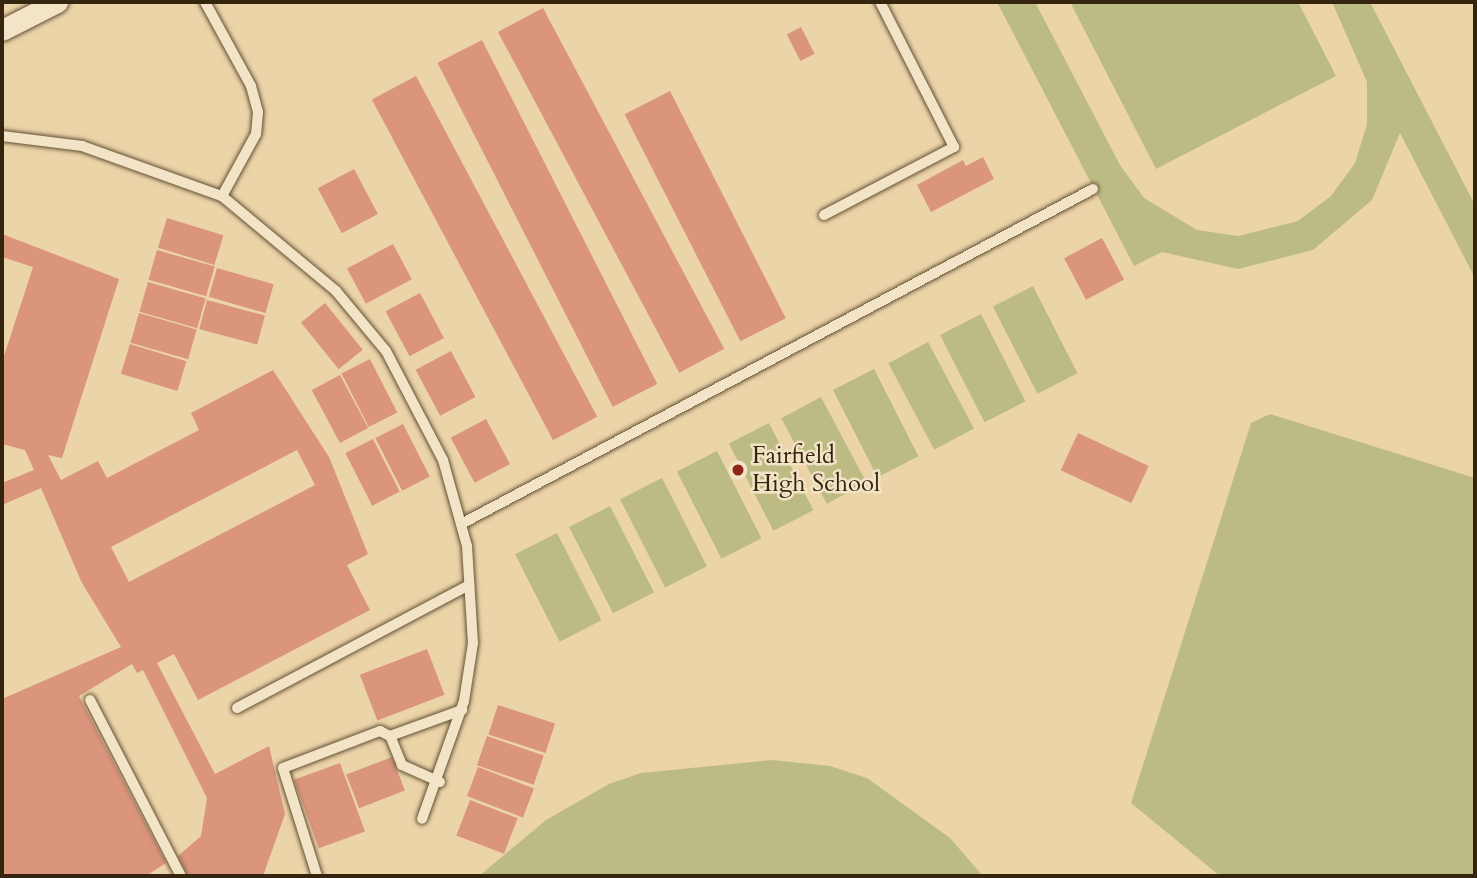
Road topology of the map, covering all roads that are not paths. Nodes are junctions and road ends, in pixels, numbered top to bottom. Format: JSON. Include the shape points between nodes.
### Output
{"nodes":[{"id":1,"x":57,"y":2,"type":"edge"},
{"id":2,"x":205,"y":2,"type":"edge"},
{"id":3,"x":880,"y":2,"type":"edge"},
{"id":4,"x":2,"y":30,"type":"edge"},
{"id":5,"x":2,"y":136,"type":"edge"},
{"id":6,"x":1093,"y":189,"type":"dead end"},
{"id":7,"x":222,"y":196,"type":"junction"},
{"id":8,"x":824,"y":215,"type":"dead end"},
{"id":9,"x":463,"y":523,"type":"junction"},
{"id":10,"x":470,"y":585,"type":"junction"},
{"id":11,"x":90,"y":700,"type":"dead end"},
{"id":12,"x":237,"y":708,"type":"dead end"},
{"id":13,"x":462,"y":710,"type":"junction"},
{"id":14,"x":390,"y":736,"type":"junction"},
{"id":15,"x":440,"y":782,"type":"junction"},
{"id":16,"x":422,"y":819,"type":"dead end"},
{"id":17,"x":180,"y":876,"type":"edge"},
{"id":18,"x":317,"y":876,"type":"edge"}],
"edges":[{"from":1,"to":4,"type":"street"},
{"from":2,"to":7,"type":"lane","via":[[251,86],[258,113],[256,134]]},
{"from":3,"to":8,"type":"lane","via":[[954,147]]},
{"from":5,"to":7,"type":"lane","via":[[82,146]]},
{"from":6,"to":9,"type":"lane"},
{"from":7,"to":9,"type":"lane","via":[[337,291],[386,351],[443,460]]},
{"from":9,"to":10,"type":"lane"},
{"from":10,"to":12,"type":"lane"},
{"from":10,"to":13,"type":"lane","via":[[473,643]]},
{"from":11,"to":17,"type":"lane"},
{"from":13,"to":14,"type":"lane"},
{"from":13,"to":15,"type":"lane"},
{"from":14,"to":15,"type":"lane","via":[[402,765]]},
{"from":14,"to":18,"type":"lane","via":[[380,732],[283,768]]},
{"from":15,"to":16,"type":"lane"}]}
